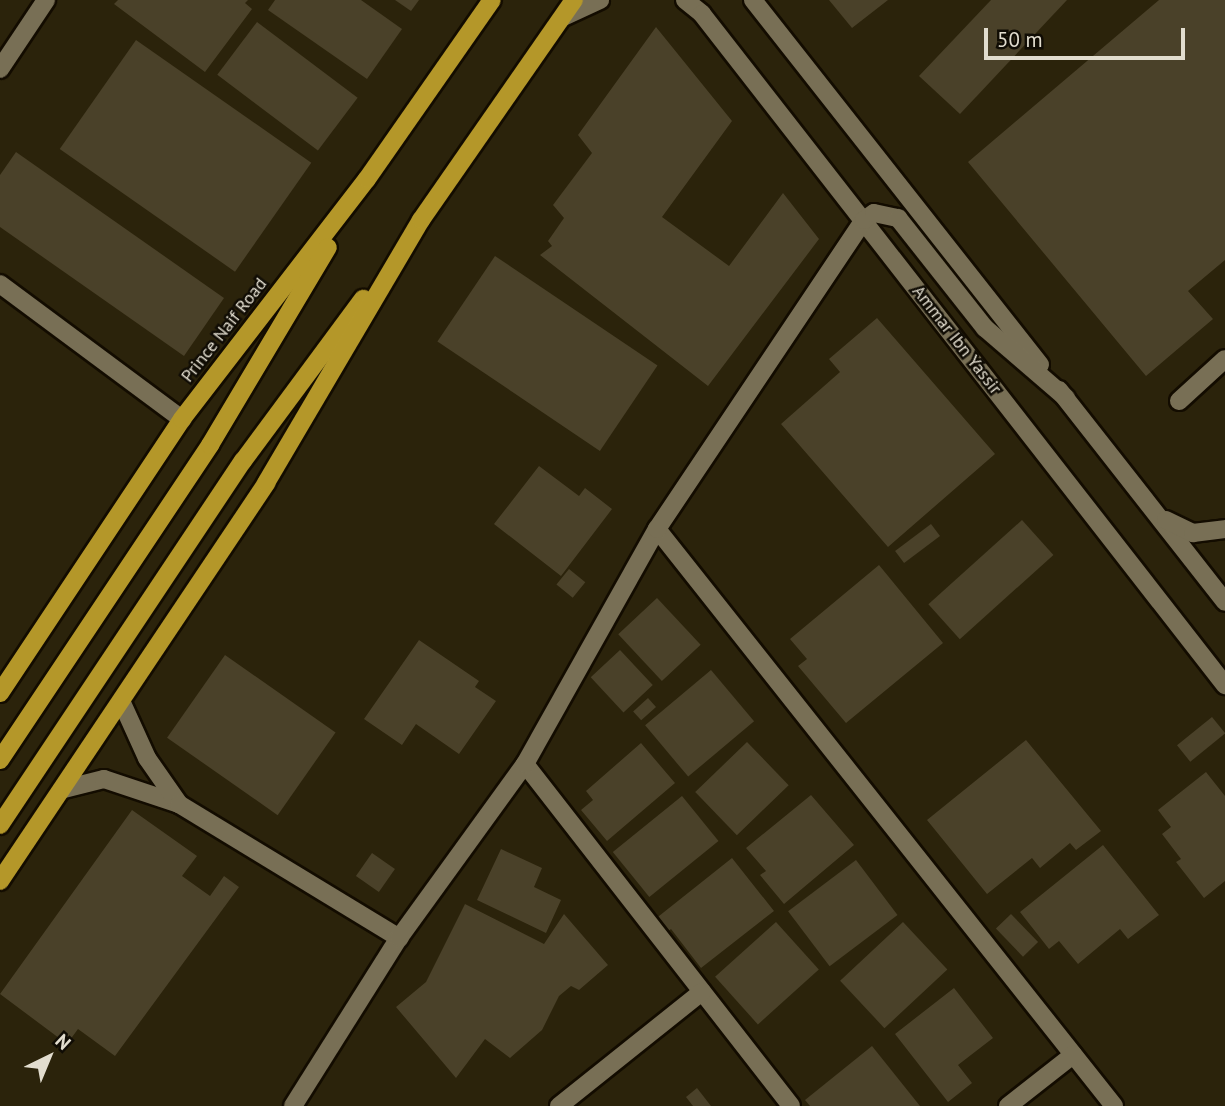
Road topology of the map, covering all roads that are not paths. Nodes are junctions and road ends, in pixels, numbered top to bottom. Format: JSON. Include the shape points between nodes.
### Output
{"nodes":[{"id":1,"x":46,"y":0,"type":"edge"},
{"id":2,"x":492,"y":0,"type":"edge"},
{"id":3,"x":574,"y":0,"type":"edge"},
{"id":4,"x":600,"y":0,"type":"edge"},
{"id":5,"x":685,"y":0,"type":"edge"},
{"id":6,"x":753,"y":0,"type":"edge"},
{"id":7,"x":563,"y":18,"type":"junction"},
{"id":8,"x":2,"y":62,"type":"edge"},
{"id":9,"x":367,"y":179,"type":"junction"},
{"id":10,"x":421,"y":220,"type":"junction"},
{"id":11,"x":864,"y":220,"type":"junction"},
{"id":12,"x":0,"y":284,"type":"edge"},
{"id":13,"x":1225,"y":359,"type":"edge"},
{"id":14,"x":1066,"y":398,"type":"junction"},
{"id":15,"x":1179,"y":401,"type":"dead end"},
{"id":16,"x":182,"y":419,"type":"junction"},
{"id":17,"x":1156,"y":511,"type":"junction"},
{"id":18,"x":657,"y":529,"type":"junction"},
{"id":19,"x":1225,"y":529,"type":"edge"},
{"id":20,"x":1225,"y":602,"type":"edge"},
{"id":21,"x":1225,"y":685,"type":"edge"},
{"id":22,"x":0,"y":693,"type":"edge"},
{"id":23,"x":122,"y":703,"type":"junction"},
{"id":24,"x":0,"y":760,"type":"edge"},
{"id":25,"x":525,"y":764,"type":"junction"},
{"id":26,"x":64,"y":789,"type":"junction"},
{"id":27,"x":178,"y":804,"type":"junction"},
{"id":28,"x":0,"y":825,"type":"edge"},
{"id":29,"x":0,"y":881,"type":"edge"},
{"id":30,"x":399,"y":938,"type":"junction"},
{"id":31,"x":702,"y":992,"type":"junction"},
{"id":32,"x":1073,"y":1055,"type":"junction"},
{"id":33,"x":293,"y":1106,"type":"edge"},
{"id":34,"x":559,"y":1106,"type":"edge"},
{"id":35,"x":791,"y":1106,"type":"edge"},
{"id":36,"x":1008,"y":1106,"type":"edge"},
{"id":37,"x":1114,"y":1106,"type":"edge"}],
"edges":[{"from":1,"to":8,"type":"street"},
{"from":2,"to":9,"type":"main road","name":"Prince Naif Road"},
{"from":3,"to":7,"type":"main road"},
{"from":4,"to":7,"type":"street"},
{"from":5,"to":11,"type":"street","name":"Ammar Ibn Yassir","via":[[702,14]]},
{"from":6,"to":14,"type":"street"},
{"from":7,"to":10,"type":"main road"},
{"from":9,"to":16,"type":"main road","name":"Prince Naif Road"},
{"from":9,"to":24,"type":"main road","via":[[210,445]]},
{"from":10,"to":23,"type":"main road","via":[[266,482]]},
{"from":10,"to":28,"type":"main road","via":[[243,461]]},
{"from":11,"to":14,"type":"street","via":[[874,213],[898,218],[985,328]]},
{"from":11,"to":18,"type":"street"},
{"from":11,"to":21,"type":"street","name":"Ammar Ibn Yassir"},
{"from":12,"to":16,"type":"street"},
{"from":13,"to":15,"type":"street"},
{"from":14,"to":17,"type":"street"},
{"from":16,"to":22,"type":"main road","name":"Prince Naif Road"},
{"from":17,"to":19,"type":"street","via":[[1193,533]]},
{"from":17,"to":20,"type":"street"},
{"from":18,"to":25,"type":"street"},
{"from":18,"to":32,"type":"street"},
{"from":23,"to":26,"type":"main road"},
{"from":23,"to":27,"type":"street","via":[[147,758]]},
{"from":25,"to":30,"type":"street"},
{"from":25,"to":31,"type":"street"},
{"from":26,"to":27,"type":"street","via":[[104,779]]},
{"from":26,"to":29,"type":"main road"},
{"from":27,"to":30,"type":"street"},
{"from":30,"to":33,"type":"street"},
{"from":31,"to":34,"type":"street"},
{"from":31,"to":35,"type":"street"},
{"from":32,"to":36,"type":"street"},
{"from":32,"to":37,"type":"street"}]}
